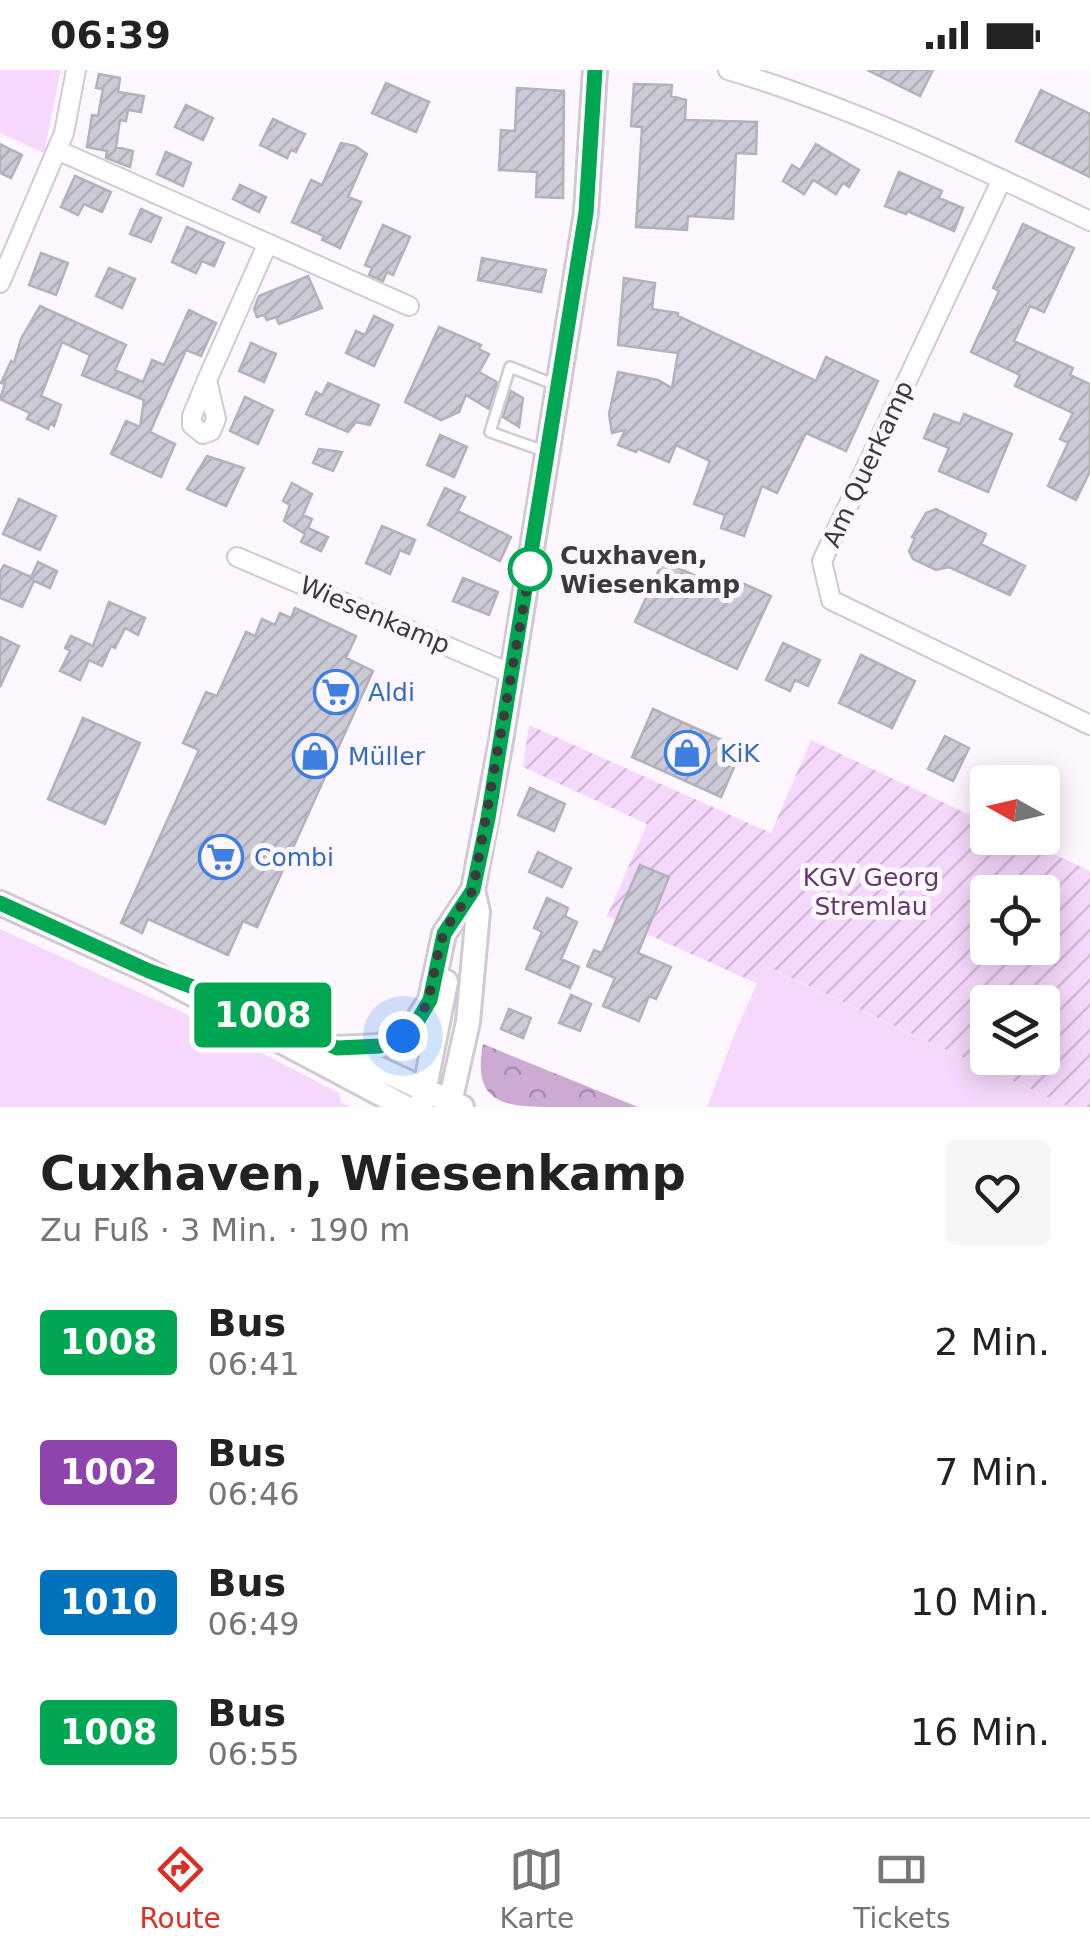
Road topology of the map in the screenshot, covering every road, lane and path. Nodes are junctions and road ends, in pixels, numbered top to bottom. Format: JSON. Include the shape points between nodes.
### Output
{"nodes":[{"id":1,"x":76,"y":70,"type":"edge"},
{"id":2,"x":595,"y":70,"type":"edge"},
{"id":3,"x":728,"y":70,"type":"edge"},
{"id":4,"x":57,"y":150,"type":"junction"},
{"id":5,"x":1002,"y":179,"type":"junction"},
{"id":6,"x":1090,"y":221,"type":"edge"},
{"id":7,"x":267,"y":245,"type":"junction"},
{"id":8,"x":1,"y":278,"type":"edge"},
{"id":9,"x":409,"y":306,"type":"dead end"},
{"id":10,"x":207,"y":380,"type":"dead end"},
{"id":11,"x":559,"y":386,"type":"junction"},
{"id":12,"x":548,"y":452,"type":"junction"},
{"id":13,"x":237,"y":558,"type":"dead end"},
{"id":14,"x":512,"y":674,"type":"junction"},
{"id":15,"x":1090,"y":725,"type":"edge"},
{"id":16,"x":473,"y":890,"type":"junction"},
{"id":17,"x":0,"y":903,"type":"edge"},
{"id":18,"x":458,"y":914,"type":"junction"},
{"id":19,"x":149,"y":971,"type":"junction"},
{"id":20,"x":337,"y":1048,"type":"junction"},
{"id":21,"x":441,"y":1101,"type":"edge"},
{"id":22,"x":405,"y":1107,"type":"edge"}],
"edges":[{"from":1,"to":4,"type":"street"},
{"from":2,"to":11,"type":"street","via":[[586,213]]},
{"from":3,"to":5,"type":"street","via":[[823,102]]},
{"from":4,"to":7,"type":"street"},
{"from":4,"to":8,"type":"street"},
{"from":5,"to":6,"type":"street"},
{"from":5,"to":15,"type":"street","name":"Am Querkamp","via":[[822,562],[831,600]]},
{"from":7,"to":9,"type":"street"},
{"from":7,"to":10,"type":"street"},
{"from":11,"to":12,"type":"street"},
{"from":11,"to":12,"type":"lane","via":[[510,367],[490,432]]},
{"from":12,"to":14,"type":"street"},
{"from":13,"to":14,"type":"street","name":"Wiesenkamp"},
{"from":14,"to":16,"type":"street"},
{"from":16,"to":18,"type":"street"},
{"from":16,"to":21,"type":"street","via":[[478,912],[468,1022]]},
{"from":17,"to":19,"type":"street"},
{"from":18,"to":20,"type":"street","via":[[444,934],[430,1000],[414,1027],[380,1046]]},
{"from":18,"to":21,"type":"street"},
{"from":19,"to":20,"type":"street"},
{"from":19,"to":22,"type":"street"},
{"from":20,"to":21,"type":"street"}]}
